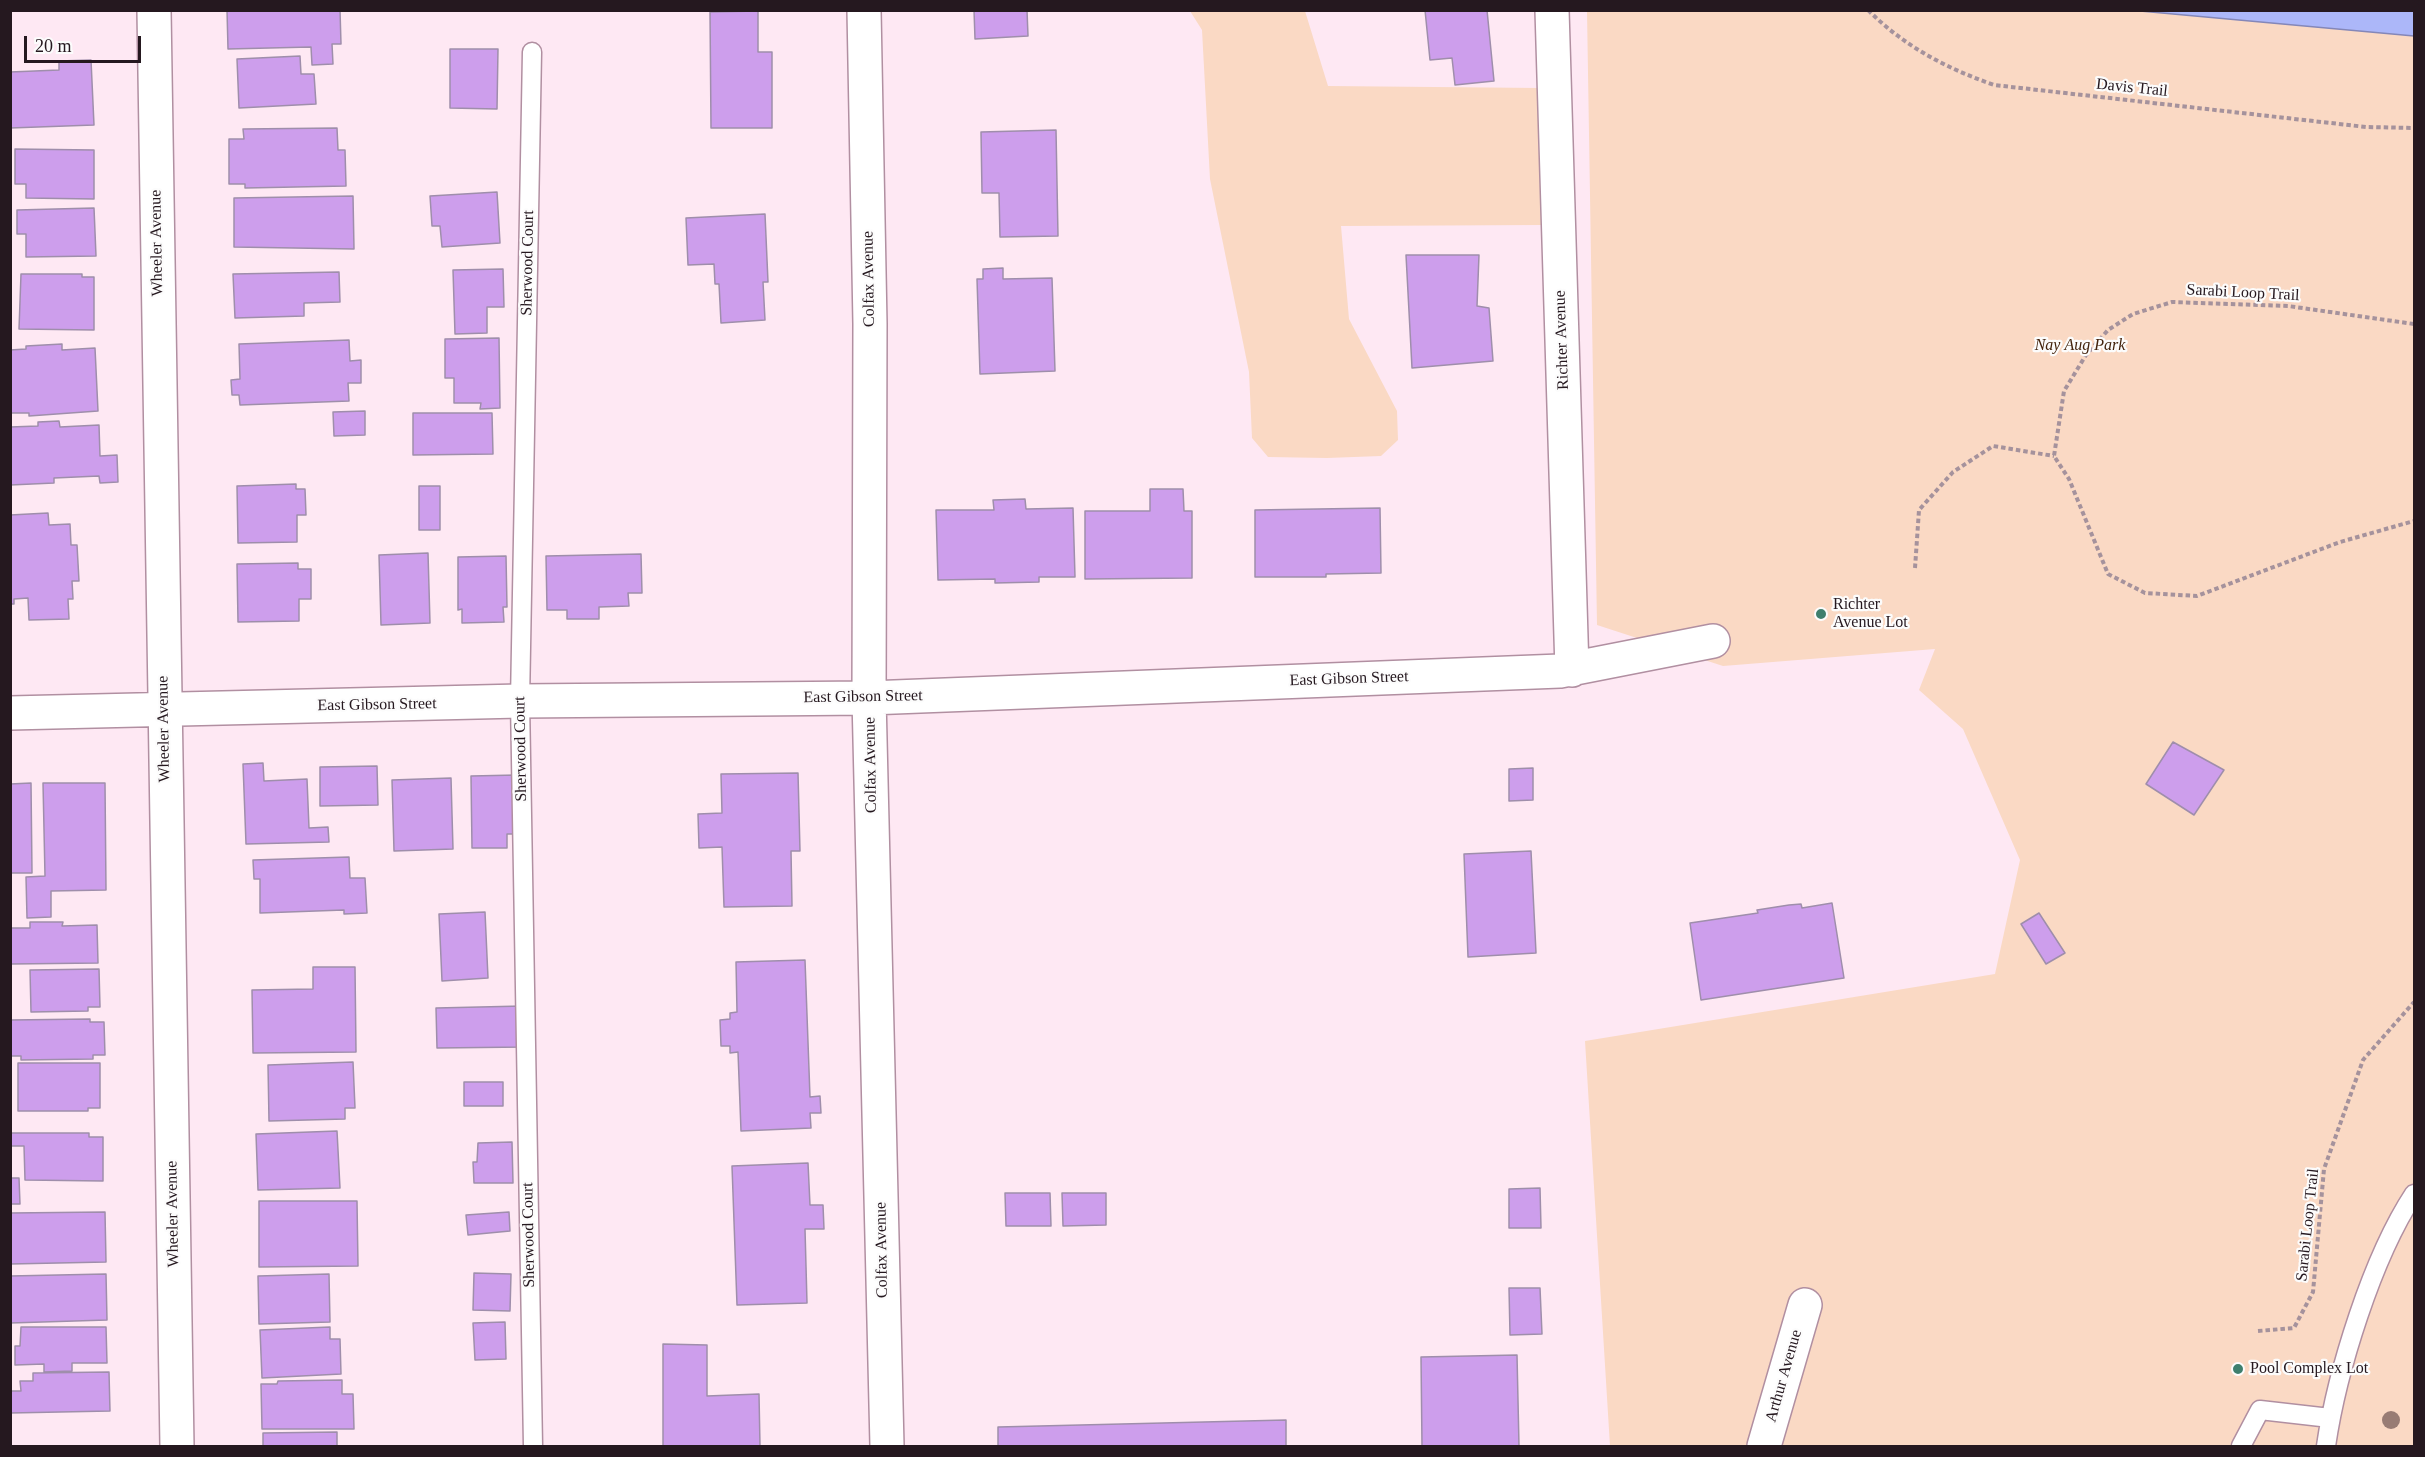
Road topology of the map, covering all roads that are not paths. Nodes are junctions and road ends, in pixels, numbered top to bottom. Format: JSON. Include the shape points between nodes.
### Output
{"nodes":[{"id":1,"x":154,"y":10,"type":"edge"},
{"id":2,"x":864,"y":10,"type":"edge"},
{"id":3,"x":1552,"y":10,"type":"edge"},
{"id":4,"x":532,"y":52,"type":"dead end"},
{"id":5,"x":1713,"y":641,"type":"dead end"},
{"id":6,"x":1572,"y":670,"type":"junction"},
{"id":7,"x":869,"y":698,"type":"junction"},
{"id":8,"x":520,"y":701,"type":"junction"},
{"id":9,"x":163,"y":710,"type":"junction"},
{"id":10,"x":10,"y":714,"type":"edge"},
{"id":11,"x":2415,"y":1194,"type":"edge"},
{"id":12,"x":1804,"y":1305,"type":"dead end"},
{"id":13,"x":2330,"y":1418,"type":"junction"},
{"id":14,"x":177,"y":1446,"type":"edge"},
{"id":15,"x":533,"y":1446,"type":"edge"},
{"id":16,"x":887,"y":1446,"type":"edge"},
{"id":17,"x":1764,"y":1446,"type":"edge"},
{"id":18,"x":2241,"y":1446,"type":"edge"},
{"id":19,"x":2326,"y":1446,"type":"edge"}],
"edges":[{"from":1,"to":9,"type":"street","name":"Wheeler Avenue"},
{"from":2,"to":7,"type":"street","name":"Colfax Avenue","via":[[870,324]]},
{"from":3,"to":6,"type":"street","name":"Richter Avenue"},
{"from":4,"to":8,"type":"lane","name":"Sherwood Court"},
{"from":5,"to":6,"type":"street","name":"East Gibson Street"},
{"from":6,"to":7,"type":"street","name":"East Gibson Street"},
{"from":7,"to":8,"type":"street","name":"East Gibson Street"},
{"from":7,"to":16,"type":"street","name":"Colfax Avenue"},
{"from":8,"to":9,"type":"street","name":"East Gibson Street"},
{"from":8,"to":15,"type":"lane","name":"Sherwood Court"},
{"from":9,"to":10,"type":"street","name":"East Gibson Street"},
{"from":9,"to":14,"type":"street","name":"Wheeler Avenue"},
{"from":11,"to":13,"type":"lane","via":[[2399,1220],[2370,1287]]},
{"from":12,"to":17,"type":"street","name":"Arthur Avenue"},
{"from":13,"to":18,"type":"lane","via":[[2260,1410]]},
{"from":13,"to":19,"type":"lane"}]}
